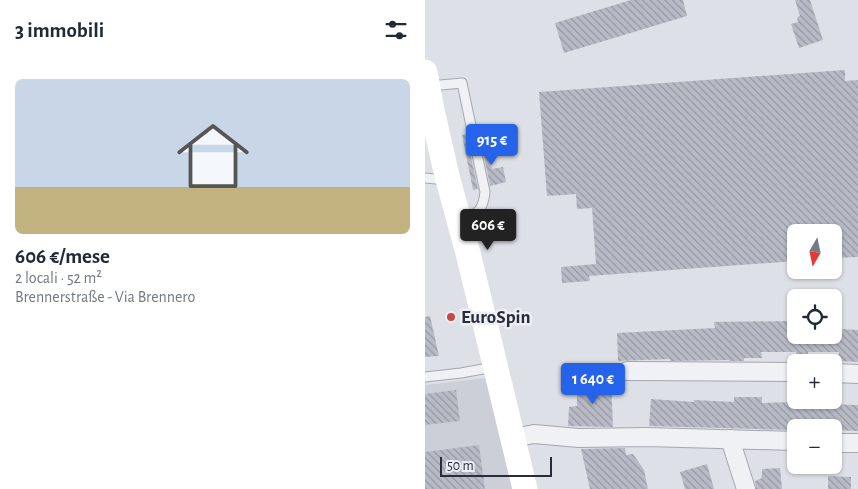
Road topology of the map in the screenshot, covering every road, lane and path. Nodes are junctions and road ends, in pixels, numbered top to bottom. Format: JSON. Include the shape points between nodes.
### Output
{"nodes":[{"id":1,"x":427,"y":95,"type":"edge"},
{"id":2,"x":436,"y":177,"type":"edge"},
{"id":3,"x":460,"y":222,"type":"junction"},
{"id":4,"x":496,"y":366,"type":"junction"},
{"id":5,"x":627,"y":370,"type":"dead end"},
{"id":6,"x":787,"y":372,"type":"edge"},
{"id":7,"x":842,"y":373,"type":"edge"},
{"id":8,"x":858,"y":374,"type":"edge"},
{"id":9,"x":425,"y":377,"type":"edge"},
{"id":10,"x":513,"y":438,"type":"junction"},
{"id":11,"x":730,"y":439,"type":"junction"},
{"id":12,"x":787,"y":442,"type":"edge"},
{"id":13,"x":842,"y":443,"type":"edge"},
{"id":14,"x":858,"y":444,"type":"edge"},
{"id":15,"x":525,"y":489,"type":"edge"},
{"id":16,"x":746,"y":489,"type":"edge"}],
"edges":[{"from":1,"to":2,"type":"main road"},
{"from":1,"to":3,"type":"lane","via":[[462,83],[485,192],[484,204],[476,214]]},
{"from":2,"to":3,"type":"main road"},
{"from":3,"to":4,"type":"main road"},
{"from":4,"to":9,"type":"lane"},
{"from":4,"to":10,"type":"main road"},
{"from":5,"to":6,"type":"street"},
{"from":7,"to":8,"type":"street"},
{"from":10,"to":11,"type":"street","via":[[534,434],[579,438]]},
{"from":10,"to":15,"type":"main road"},
{"from":11,"to":12,"type":"street"},
{"from":11,"to":16,"type":"street"},
{"from":13,"to":14,"type":"street"}]}
